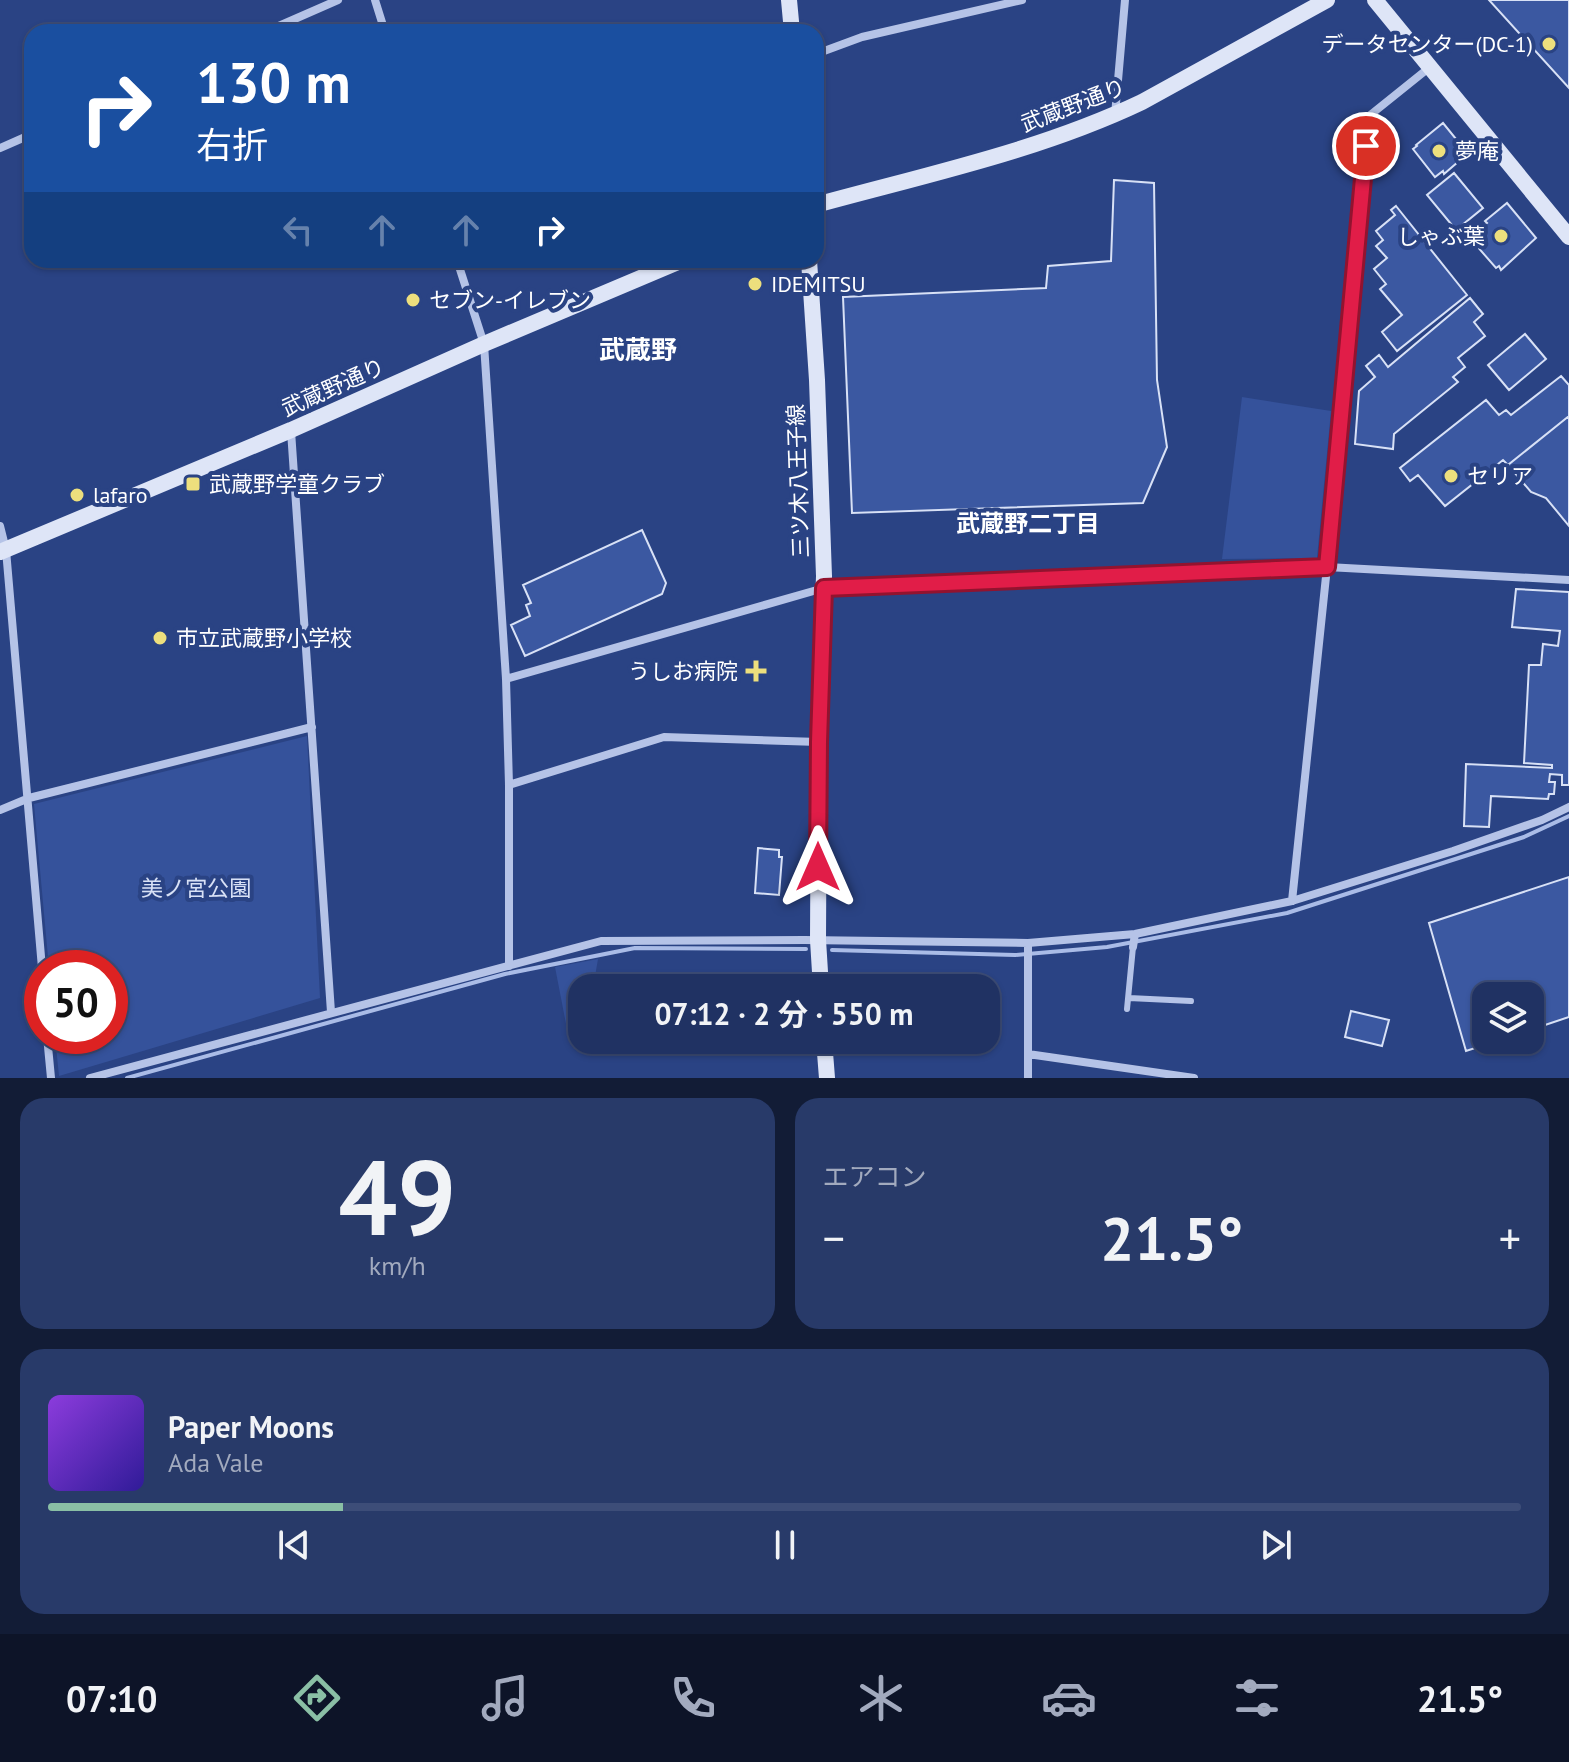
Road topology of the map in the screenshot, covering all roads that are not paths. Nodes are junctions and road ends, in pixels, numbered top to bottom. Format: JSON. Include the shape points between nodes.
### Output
{"nodes":[{"id":1,"x":338,"y":0,"type":"edge"},
{"id":2,"x":375,"y":0,"type":"edge"},
{"id":3,"x":789,"y":0,"type":"edge"},
{"id":4,"x":1022,"y":0,"type":"edge"},
{"id":5,"x":1125,"y":0,"type":"edge"},
{"id":6,"x":1327,"y":0,"type":"edge"},
{"id":7,"x":1375,"y":0,"type":"edge"},
{"id":8,"x":283,"y":24,"type":"edge"},
{"id":9,"x":382,"y":24,"type":"edge"},
{"id":10,"x":791,"y":24,"type":"edge"},
{"id":11,"x":824,"y":51,"type":"edge"},
{"id":12,"x":1430,"y":67,"type":"junction"},
{"id":13,"x":1114,"y":115,"type":"junction"},
{"id":14,"x":24,"y":138,"type":"edge"},
{"id":15,"x":0,"y":148,"type":"edge"},
{"id":16,"x":824,"y":203,"type":"edge"},
{"id":17,"x":1569,"y":237,"type":"edge"},
{"id":18,"x":460,"y":268,"type":"edge"},
{"id":19,"x":664,"y":268,"type":"edge"},
{"id":20,"x":810,"y":268,"type":"edge"},
{"id":21,"x":484,"y":344,"type":"junction"},
{"id":22,"x":291,"y":430,"type":"junction"},
{"id":23,"x":0,"y":526,"type":"edge"},
{"id":24,"x":3,"y":551,"type":"edge"},
{"id":25,"x":1327,"y":567,"type":"junction"},
{"id":26,"x":1569,"y":580,"type":"edge"},
{"id":27,"x":824,"y":588,"type":"junction"},
{"id":28,"x":506,"y":679,"type":"junction"},
{"id":29,"x":312,"y":727,"type":"junction"},
{"id":30,"x":819,"y":742,"type":"junction"},
{"id":31,"x":509,"y":785,"type":"junction"},
{"id":32,"x":29,"y":798,"type":"junction"},
{"id":33,"x":1569,"y":807,"type":"edge"},
{"id":34,"x":0,"y":810,"type":"edge"},
{"id":35,"x":1292,"y":901,"type":"junction"},
{"id":36,"x":818,"y":940,"type":"junction"},
{"id":37,"x":1134,"y":940,"type":"junction"},
{"id":38,"x":1028,"y":945,"type":"junction"},
{"id":39,"x":41,"y":950,"type":"edge"},
{"id":40,"x":509,"y":966,"type":"junction"},
{"id":41,"x":820,"y":974,"type":"edge"},
{"id":42,"x":1129,"y":998,"type":"junction"},
{"id":43,"x":1191,"y":1001,"type":"dead end"},
{"id":44,"x":1127,"y":1009,"type":"dead end"},
{"id":45,"x":331,"y":1012,"type":"junction"},
{"id":46,"x":49,"y":1054,"type":"edge"},
{"id":47,"x":825,"y":1054,"type":"edge"},
{"id":48,"x":1028,"y":1054,"type":"junction"},
{"id":49,"x":51,"y":1078,"type":"edge"},
{"id":50,"x":90,"y":1078,"type":"edge"},
{"id":51,"x":827,"y":1078,"type":"edge"},
{"id":52,"x":1028,"y":1078,"type":"edge"},
{"id":53,"x":1194,"y":1078,"type":"edge"}],
"edges":[{"from":1,"to":8,"type":"street"},
{"from":2,"to":9,"type":"street"},
{"from":3,"to":10,"type":"street"},
{"from":4,"to":11,"type":"street","via":[[862,37]]},
{"from":5,"to":13,"type":"street"},
{"from":6,"to":13,"type":"street","name":"武蔵野通り"},
{"from":7,"to":12,"type":"street"},
{"from":12,"to":17,"type":"street"},
{"from":12,"to":25,"type":"street","via":[[1369,116]]},
{"from":13,"to":16,"type":"street","name":"武蔵野通り","via":[[1053,139]]},
{"from":14,"to":15,"type":"street"},
{"from":18,"to":21,"type":"street"},
{"from":19,"to":21,"type":"street","name":"武蔵野通り"},
{"from":20,"to":27,"type":"street","name":"三ツ木八王子線"},
{"from":21,"to":22,"type":"street","name":"武蔵野通り"},
{"from":21,"to":28,"type":"street"},
{"from":22,"to":24,"type":"street","name":"武蔵野通り"},
{"from":22,"to":29,"type":"street"},
{"from":23,"to":24,"type":"street"},
{"from":24,"to":32,"type":"street"},
{"from":25,"to":26,"type":"street"},
{"from":25,"to":27,"type":"street"},
{"from":25,"to":35,"type":"street"},
{"from":27,"to":28,"type":"street"},
{"from":27,"to":30,"type":"street","name":"三ツ木八王子線"},
{"from":28,"to":31,"type":"street"},
{"from":29,"to":32,"type":"street"},
{"from":29,"to":45,"type":"street"},
{"from":30,"to":31,"type":"street","via":[[664,737]]},
{"from":30,"to":36,"type":"street","name":"三ツ木八王子線"},
{"from":31,"to":40,"type":"street"},
{"from":32,"to":34,"type":"street"},
{"from":32,"to":39,"type":"street"},
{"from":33,"to":35,"type":"street","via":[[1453,851]]},
{"from":35,"to":37,"type":"street"},
{"from":36,"to":38,"type":"street"},
{"from":36,"to":40,"type":"street","via":[[601,941]]},
{"from":36,"to":41,"type":"street","name":"三ツ木八王子線"},
{"from":37,"to":38,"type":"street"},
{"from":37,"to":42,"type":"lane"},
{"from":38,"to":48,"type":"street"},
{"from":40,"to":45,"type":"street"},
{"from":42,"to":43,"type":"lane"},
{"from":42,"to":44,"type":"lane"},
{"from":45,"to":50,"type":"street"},
{"from":46,"to":49,"type":"street"},
{"from":47,"to":51,"type":"street"},
{"from":48,"to":52,"type":"street"},
{"from":48,"to":53,"type":"street"}]}
